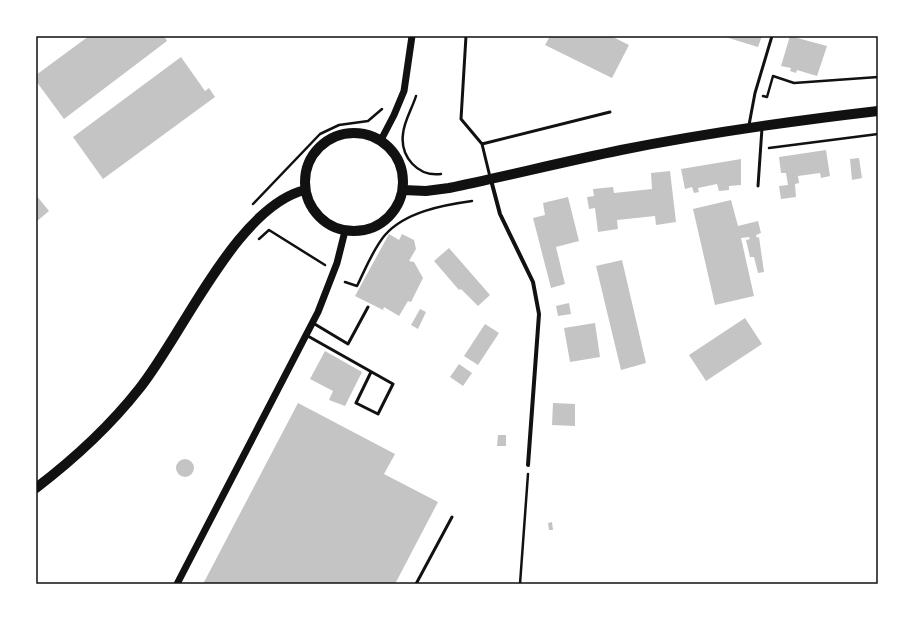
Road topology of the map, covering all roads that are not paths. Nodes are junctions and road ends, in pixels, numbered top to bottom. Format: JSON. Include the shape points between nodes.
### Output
{"nodes":[{"id":1,"x":412,"y":36,"type":"edge"},
{"id":2,"x":466,"y":36,"type":"edge"},
{"id":3,"x":772,"y":36,"type":"edge"},
{"id":4,"x":610,"y":112,"type":"dead end"},
{"id":5,"x":878,"y":112,"type":"edge"},
{"id":6,"x":763,"y":126,"type":"junction"},
{"id":7,"x":748,"y":128,"type":"junction"},
{"id":8,"x":380,"y":140,"type":"junction"},
{"id":9,"x":482,"y":144,"type":"junction"},
{"id":10,"x":491,"y":179,"type":"junction"},
{"id":11,"x":758,"y":186,"type":"dead end"},
{"id":12,"x":305,"y":190,"type":"junction"},
{"id":13,"x":403,"y":190,"type":"junction"},
{"id":14,"x":345,"y":231,"type":"junction"},
{"id":15,"x":368,"y":307,"type":"dead end"},
{"id":16,"x":313,"y":323,"type":"junction"},
{"id":17,"x":306,"y":335,"type":"junction"},
{"id":18,"x":372,"y":372,"type":"junction"},
{"id":19,"x":528,"y":465,"type":"road end"},
{"id":20,"x":36,"y":488,"type":"edge"},
{"id":21,"x":452,"y":517,"type":"dead end"},
{"id":22,"x":177,"y":584,"type":"edge"},
{"id":23,"x":416,"y":584,"type":"edge"}],
"edges":[{"from":1,"to":8,"type":"street","via":[[404,91]]},
{"from":2,"to":9,"type":"lane","via":[[461,119]]},
{"from":3,"to":7,"type":"lane","via":[[755,93]]},
{"from":4,"to":9,"type":"lane"},
{"from":5,"to":6,"type":"main road"},
{"from":6,"to":7,"type":"main road"},
{"from":6,"to":11,"type":"lane"},
{"from":7,"to":10,"type":"main road","via":[[620,150]]},
{"from":8,"to":12,"type":"main road","via":[[366,134],[349,133],[334,137],[320,146],[310,158],[305,174]]},
{"from":8,"to":13,"type":"main road","via":[[399,162]]},
{"from":9,"to":10,"type":"lane"},
{"from":10,"to":13,"type":"main road","via":[[426,191]]},
{"from":10,"to":19,"type":"street","via":[[500,214],[533,282],[539,314]]},
{"from":12,"to":14,"type":"main road","via":[[310,205],[317,214],[334,228]]},
{"from":12,"to":20,"type":"main road","via":[[280,200],[249,228],[215,272],[140,389],[91,441]]},
{"from":13,"to":14,"type":"main road","via":[[390,216],[378,225],[365,230]]},
{"from":14,"to":16,"type":"street","via":[[337,263]]},
{"from":15,"to":16,"type":"lane","via":[[348,344]]},
{"from":16,"to":17,"type":"street"},
{"from":17,"to":18,"type":"lane"},
{"from":17,"to":22,"type":"street"},
{"from":18,"to":18,"type":"lane","via":[[393,384],[378,414],[356,403]]},
{"from":21,"to":23,"type":"lane"}]}
